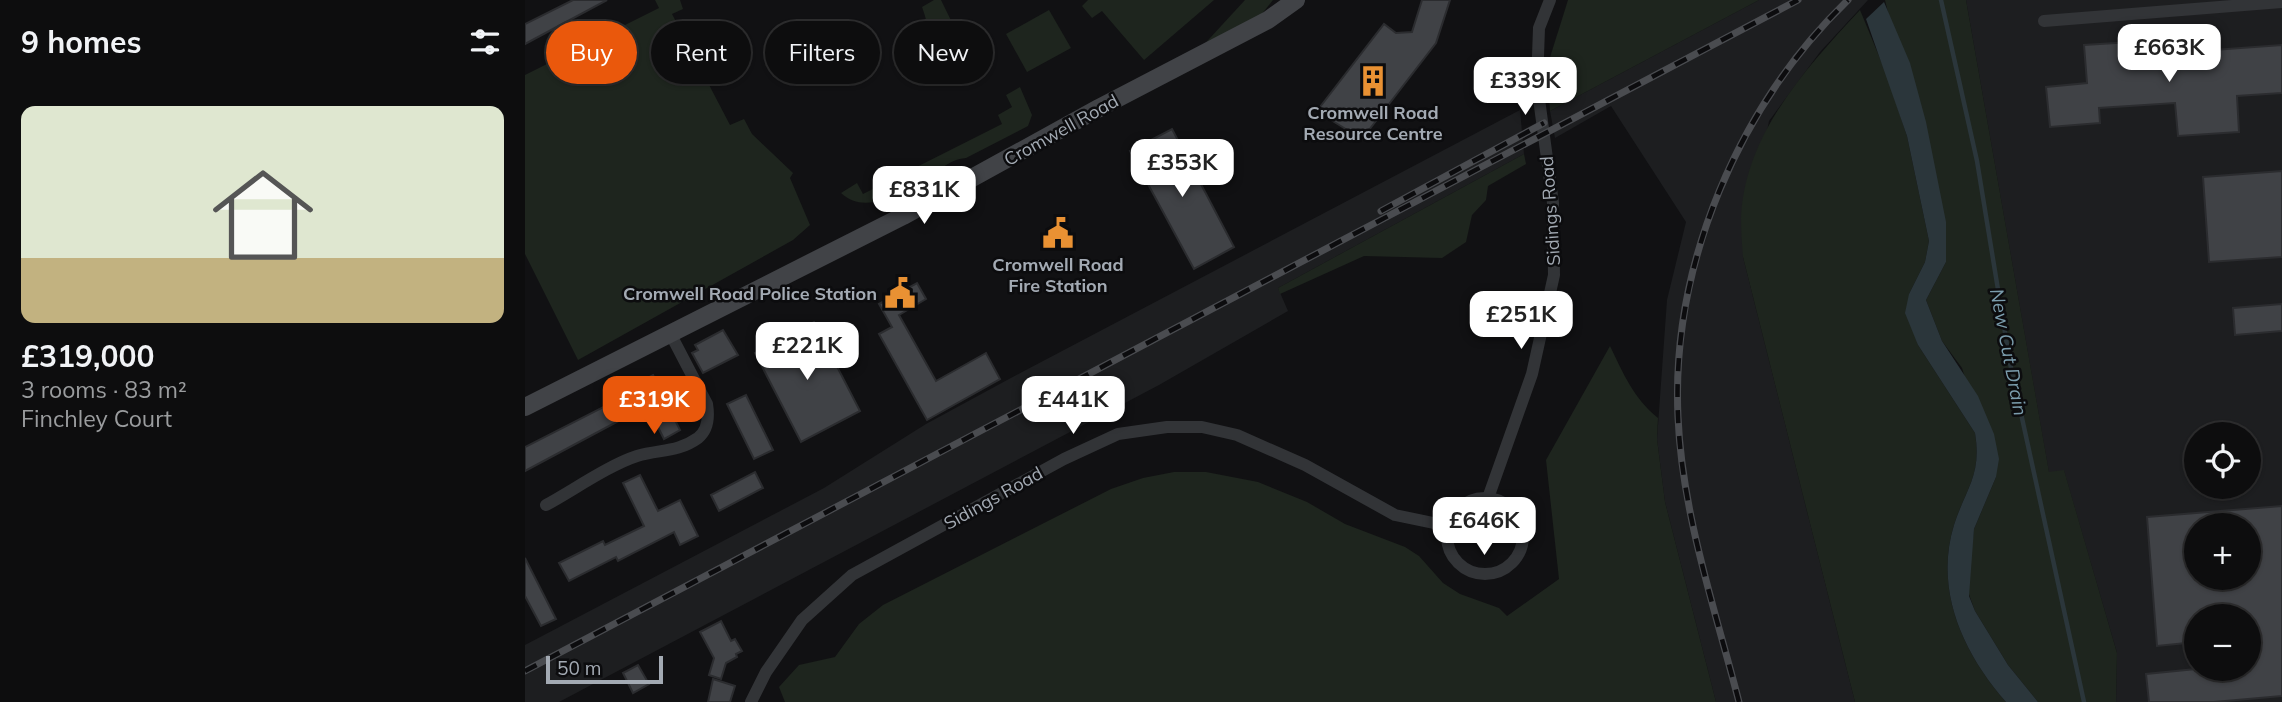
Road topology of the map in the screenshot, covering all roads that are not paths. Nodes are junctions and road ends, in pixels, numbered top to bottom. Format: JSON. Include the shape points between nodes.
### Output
{"nodes":[{"id":1,"x":1296,"y":0,"type":"edge"},
{"id":2,"x":1550,"y":0,"type":"edge"},
{"id":3,"x":2282,"y":2,"type":"edge"},
{"id":4,"x":2044,"y":21,"type":"dead end"},
{"id":5,"x":670,"y":333,"type":"junction"},
{"id":6,"x":525,"y":407,"type":"edge"},
{"id":7,"x":1488,"y":498,"type":"junction"},
{"id":8,"x":546,"y":505,"type":"dead end"},
{"id":9,"x":1448,"y":526,"type":"junction"},
{"id":10,"x":751,"y":702,"type":"edge"}],
"edges":[{"from":1,"to":5,"type":"street","name":"Cromwell Road","via":[[1268,20],[903,216]]},
{"from":2,"to":7,"type":"street","name":"Sidings Road","via":[[1539,29],[1537,84],[1553,203],[1554,275],[1532,374]]},
{"from":3,"to":4,"type":"street"},
{"from":5,"to":6,"type":"street","name":"Cromwell Road"},
{"from":5,"to":8,"type":"street","via":[[707,404],[707,427],[671,452],[634,457]]},
{"from":7,"to":9,"type":"street","via":[[1463,505]]},
{"from":7,"to":9,"type":"street","via":[[1512,508],[1520,519],[1521,549],[1507,568],[1495,573],[1465,568],[1451,552]]},
{"from":9,"to":10,"type":"street","name":"Sidings Road","via":[[1395,515],[1305,465],[1237,435],[1190,427],[1118,434],[852,575],[802,620]]}]}
